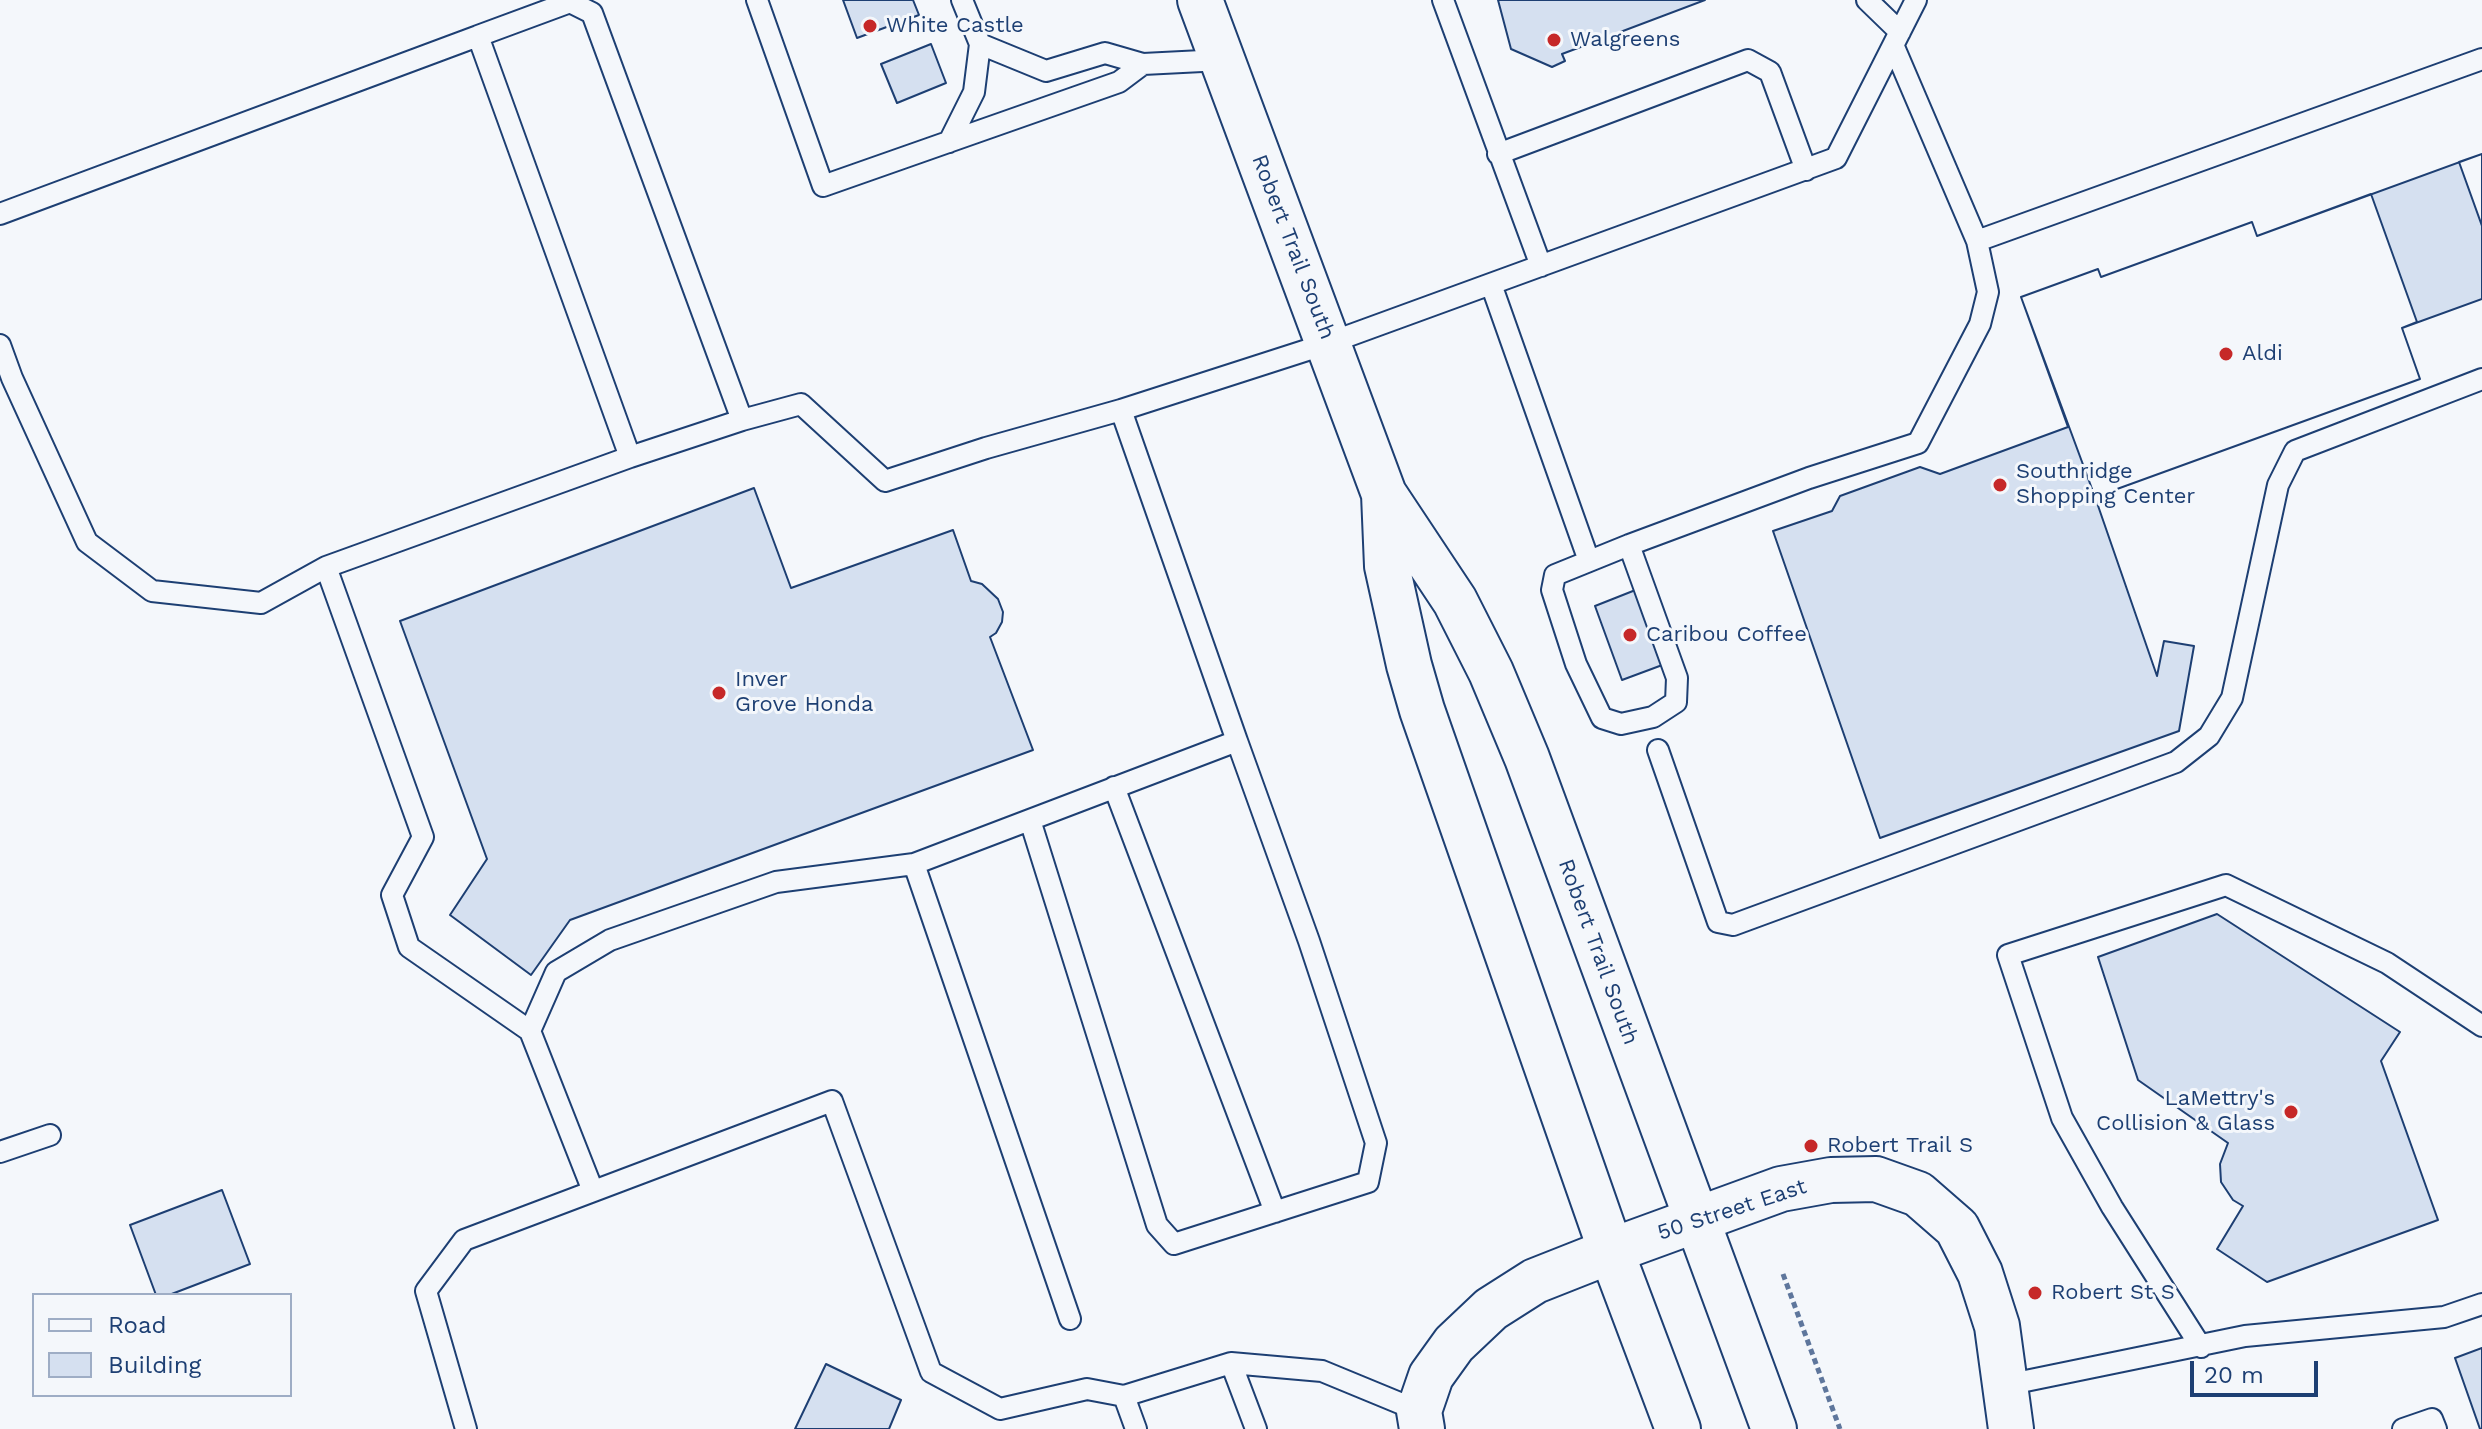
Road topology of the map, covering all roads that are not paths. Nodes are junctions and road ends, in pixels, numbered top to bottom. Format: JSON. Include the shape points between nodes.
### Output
{"nodes":[{"id":1,"x":757,"y":0,"type":"edge"},
{"id":2,"x":962,"y":0,"type":"edge"},
{"id":3,"x":1200,"y":0,"type":"edge"},
{"id":4,"x":1443,"y":0,"type":"edge"},
{"id":5,"x":1867,"y":0,"type":"edge"},
{"id":6,"x":1916,"y":0,"type":"edge"},
{"id":7,"x":478,"y":36,"type":"junction"},
{"id":8,"x":1897,"y":40,"type":"junction"},
{"id":9,"x":980,"y":44,"type":"junction"},
{"id":10,"x":2482,"y":59,"type":"edge"},
{"id":11,"x":1222,"y":60,"type":"junction"},
{"id":12,"x":1143,"y":64,"type":"junction"},
{"id":13,"x":949,"y":142,"type":"junction"},
{"id":14,"x":1498,"y":154,"type":"junction"},
{"id":15,"x":1806,"y":170,"type":"junction"},
{"id":16,"x":0,"y":214,"type":"edge"},
{"id":17,"x":1977,"y":241,"type":"junction"},
{"id":18,"x":1541,"y":266,"type":"junction"},
{"id":19,"x":1491,"y":284,"type":"junction"},
{"id":20,"x":1329,"y":343,"type":"junction"},
{"id":21,"x":0,"y":345,"type":"edge"},
{"id":22,"x":2482,"y":379,"type":"edge"},
{"id":23,"x":1121,"y":410,"type":"junction"},
{"id":24,"x":742,"y":420,"type":"junction"},
{"id":25,"x":630,"y":457,"type":"junction"},
{"id":26,"x":1384,"y":494,"type":"junction"},
{"id":27,"x":1629,"y":545,"type":"junction"},
{"id":28,"x":1589,"y":561,"type":"junction"},
{"id":29,"x":326,"y":567,"type":"junction"},
{"id":30,"x":1237,"y":741,"type":"junction"},
{"id":31,"x":1658,"y":750,"type":"dead end"},
{"id":32,"x":1114,"y":787,"type":"junction"},
{"id":33,"x":1030,"y":820,"type":"junction"},
{"id":34,"x":914,"y":864,"type":"junction"},
{"id":35,"x":2482,"y":1026,"type":"edge"},
{"id":36,"x":530,"y":1031,"type":"junction"},
{"id":37,"x":50,"y":1135,"type":"dead end"},
{"id":38,"x":0,"y":1152,"type":"edge"},
{"id":39,"x":593,"y":1191,"type":"junction"},
{"id":40,"x":1275,"y":1212,"type":"junction"},
{"id":41,"x":1696,"y":1220,"type":"junction"},
{"id":42,"x":1611,"y":1251,"type":"junction"},
{"id":43,"x":2482,"y":1304,"type":"edge"},
{"id":44,"x":1070,"y":1319,"type":"dead end"},
{"id":45,"x":2201,"y":1347,"type":"junction"},
{"id":46,"x":1231,"y":1363,"type":"junction"},
{"id":47,"x":2006,"y":1385,"type":"junction"},
{"id":48,"x":1124,"y":1396,"type":"junction"},
{"id":49,"x":1420,"y":1420,"type":"edge"},
{"id":50,"x":466,"y":1429,"type":"edge"},
{"id":51,"x":1136,"y":1429,"type":"edge"},
{"id":52,"x":1256,"y":1429,"type":"edge"},
{"id":53,"x":1678,"y":1429,"type":"edge"},
{"id":54,"x":1774,"y":1429,"type":"edge"},
{"id":55,"x":2011,"y":1429,"type":"edge"},
{"id":56,"x":2403,"y":1429,"type":"edge"},
{"id":57,"x":2436,"y":1429,"type":"edge"}],
"edges":[{"from":1,"to":13,"type":"lane","via":[[823,186]]},
{"from":2,"to":9,"type":"lane"},
{"from":3,"to":11,"type":"main road","name":"Robert Trail South"},
{"from":4,"to":14,"type":"lane"},
{"from":5,"to":8,"type":"lane"},
{"from":6,"to":8,"type":"lane"},
{"from":7,"to":16,"type":"lane"},
{"from":7,"to":24,"type":"lane","via":[[570,2],[592,13]]},
{"from":7,"to":25,"type":"lane"},
{"from":8,"to":15,"type":"lane","via":[[1836,158]]},
{"from":8,"to":17,"type":"lane"},
{"from":9,"to":12,"type":"lane","via":[[1046,71],[1105,53]]},
{"from":9,"to":13,"type":"lane","via":[[974,92]]},
{"from":10,"to":17,"type":"lane"},
{"from":11,"to":12,"type":"lane"},
{"from":11,"to":20,"type":"main road","name":"Robert Trail South"},
{"from":12,"to":13,"type":"lane","via":[[1119,82]]},
{"from":14,"to":15,"type":"lane","via":[[1748,60],[1770,72]]},
{"from":14,"to":18,"type":"lane"},
{"from":15,"to":18,"type":"lane"},
{"from":17,"to":27,"type":"lane","via":[[1988,292],[1980,324],[1918,443]]},
{"from":18,"to":19,"type":"lane"},
{"from":19,"to":20,"type":"lane"},
{"from":19,"to":28,"type":"lane"},
{"from":20,"to":23,"type":"lane"},
{"from":20,"to":26,"type":"main road","name":"Robert Trail South"},
{"from":21,"to":29,"type":"lane","via":[[87,542],[152,591],[261,603]]},
{"from":22,"to":31,"type":"lane","via":[[2295,451],[2278,485],[2232,698],[2209,736],[2176,762],[1733,925],[1718,922]]},
{"from":23,"to":24,"type":"lane","via":[[885,481],[801,404]]},
{"from":23,"to":30,"type":"lane"},
{"from":24,"to":25,"type":"lane"},
{"from":25,"to":29,"type":"lane"},
{"from":26,"to":41,"type":"main road","name":"Robert Trail South","via":[[1455,601],[1491,672]]},
{"from":26,"to":42,"type":"main road","name":"Robert Trail South","via":[[1387,566],[1418,695]]},
{"from":27,"to":28,"type":"lane"},
{"from":27,"to":28,"type":"lane","via":[[1677,678],[1676,702],[1653,717],[1621,724],[1602,718],[1576,664],[1552,590],[1555,575]]},
{"from":29,"to":36,"type":"lane","via":[[423,837],[392,895],[409,947]]},
{"from":30,"to":32,"type":"lane"},
{"from":30,"to":40,"type":"lane","via":[[1376,1143],[1368,1182]]},
{"from":32,"to":33,"type":"lane"},
{"from":32,"to":40,"type":"lane"},
{"from":33,"to":34,"type":"lane"},
{"from":33,"to":40,"type":"lane","via":[[1157,1225],[1174,1244]]},
{"from":34,"to":36,"type":"lane","via":[[776,882],[610,940],[556,972]]},
{"from":34,"to":44,"type":"lane"},
{"from":35,"to":45,"type":"lane","via":[[2387,963],[2226,885],[2008,955],[2062,1118]]},
{"from":36,"to":39,"type":"lane"},
{"from":37,"to":38,"type":"lane"},
{"from":39,"to":48,"type":"lane","via":[[832,1101],[931,1372],[1000,1409],[1087,1389]]},
{"from":39,"to":50,"type":"lane","via":[[464,1240],[426,1291]]},
{"from":41,"to":42,"type":"main road","name":"50 Street East"},
{"from":41,"to":47,"type":"main road","name":"50 Street East","via":[[1781,1189],[1831,1180],[1876,1179],[1918,1194],[1957,1228],[1980,1273],[1997,1326]]},
{"from":41,"to":54,"type":"main road","name":"Robert Trail South"},
{"from":42,"to":49,"type":"main road","name":"50 Street East","via":[[1535,1281],[1491,1309],[1454,1344],[1431,1376]]},
{"from":42,"to":53,"type":"main road","name":"Robert Trail South"},
{"from":43,"to":45,"type":"lane","via":[[2444,1317],[2245,1336]]},
{"from":45,"to":47,"type":"lane"},
{"from":46,"to":48,"type":"lane"},
{"from":46,"to":49,"type":"lane","via":[[1322,1371]]},
{"from":46,"to":52,"type":"lane"},
{"from":47,"to":55,"type":"main road","name":"50 Street East"},
{"from":48,"to":51,"type":"lane"},
{"from":56,"to":57,"type":"lane","via":[[2432,1419]]}]}
